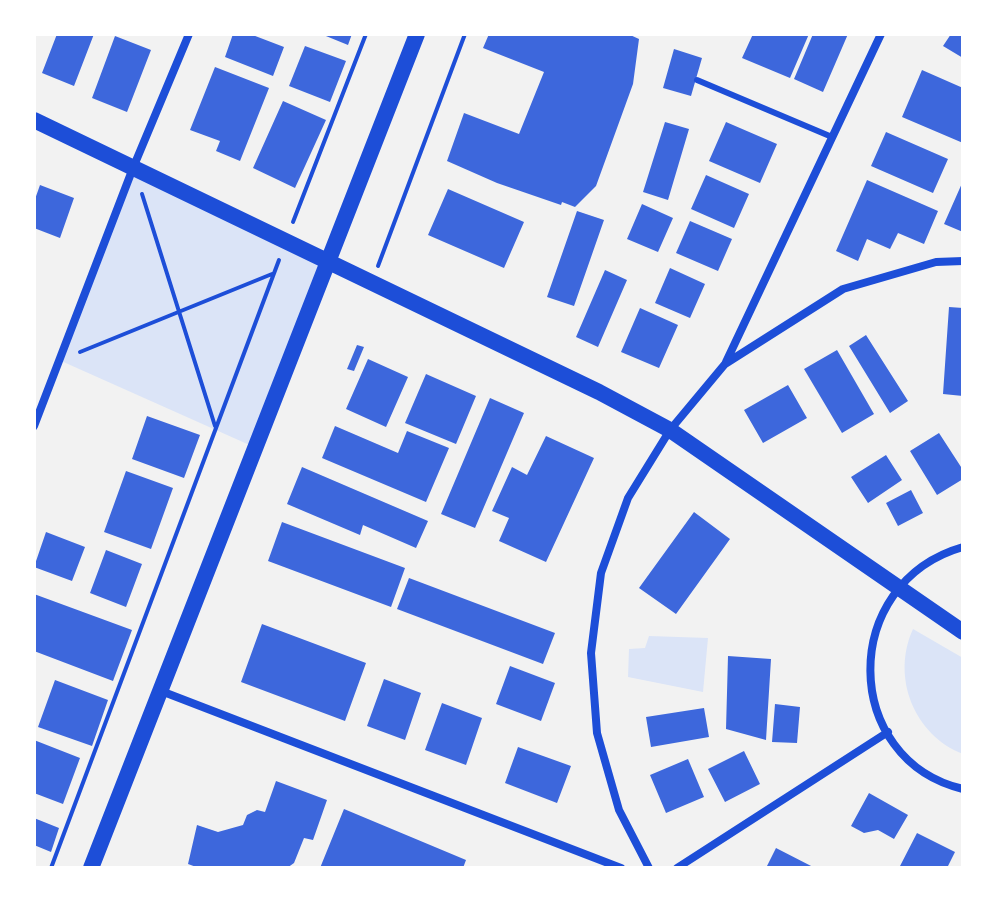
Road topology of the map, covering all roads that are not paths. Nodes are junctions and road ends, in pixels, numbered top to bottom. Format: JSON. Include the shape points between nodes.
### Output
{"nodes":[{"id":1,"x":189,"y":34,"type":"edge"},
{"id":2,"x":417,"y":34,"type":"edge"},
{"id":3,"x":881,"y":34,"type":"edge"},
{"id":4,"x":697,"y":80,"type":"dead end"},
{"id":5,"x":34,"y":120,"type":"edge"},
{"id":6,"x":832,"y":137,"type":"junction"},
{"id":7,"x":133,"y":168,"type":"junction"},
{"id":8,"x":963,"y":261,"type":"edge"},
{"id":9,"x":327,"y":263,"type":"junction"},
{"id":10,"x":725,"y":364,"type":"junction"},
{"id":11,"x":34,"y":426,"type":"edge"},
{"id":12,"x":670,"y":430,"type":"junction"},
{"id":13,"x":963,"y":547,"type":"edge"},
{"id":14,"x":898,"y":589,"type":"junction"},
{"id":15,"x":963,"y":632,"type":"edge"},
{"id":16,"x":161,"y":691,"type":"junction"},
{"id":17,"x":888,"y":732,"type":"junction"},
{"id":18,"x":963,"y":789,"type":"edge"},
{"id":19,"x":91,"y":868,"type":"edge"},
{"id":20,"x":621,"y":868,"type":"edge"},
{"id":21,"x":649,"y":868,"type":"edge"},
{"id":22,"x":677,"y":868,"type":"edge"}],
"edges":[{"from":1,"to":7,"type":"street"},
{"from":2,"to":9,"type":"main road"},
{"from":3,"to":6,"type":"street"},
{"from":4,"to":6,"type":"lane"},
{"from":5,"to":7,"type":"main road"},
{"from":6,"to":10,"type":"street"},
{"from":7,"to":9,"type":"main road"},
{"from":7,"to":11,"type":"street"},
{"from":8,"to":10,"type":"street","via":[[936,262],[843,289]]},
{"from":9,"to":12,"type":"main road"},
{"from":9,"to":16,"type":"main road"},
{"from":10,"to":12,"type":"street"},
{"from":12,"to":14,"type":"main road"},
{"from":12,"to":21,"type":"street","via":[[628,498],[601,573],[591,653],[597,733],[619,810]]},
{"from":13,"to":14,"type":"street","via":[[915,570]]},
{"from":14,"to":15,"type":"main road"},
{"from":14,"to":17,"type":"street","via":[[877,624],[870,657],[871,691]]},
{"from":16,"to":19,"type":"main road"},
{"from":16,"to":20,"type":"street"},
{"from":17,"to":18,"type":"street","via":[[923,772]]},
{"from":17,"to":22,"type":"street"}]}
